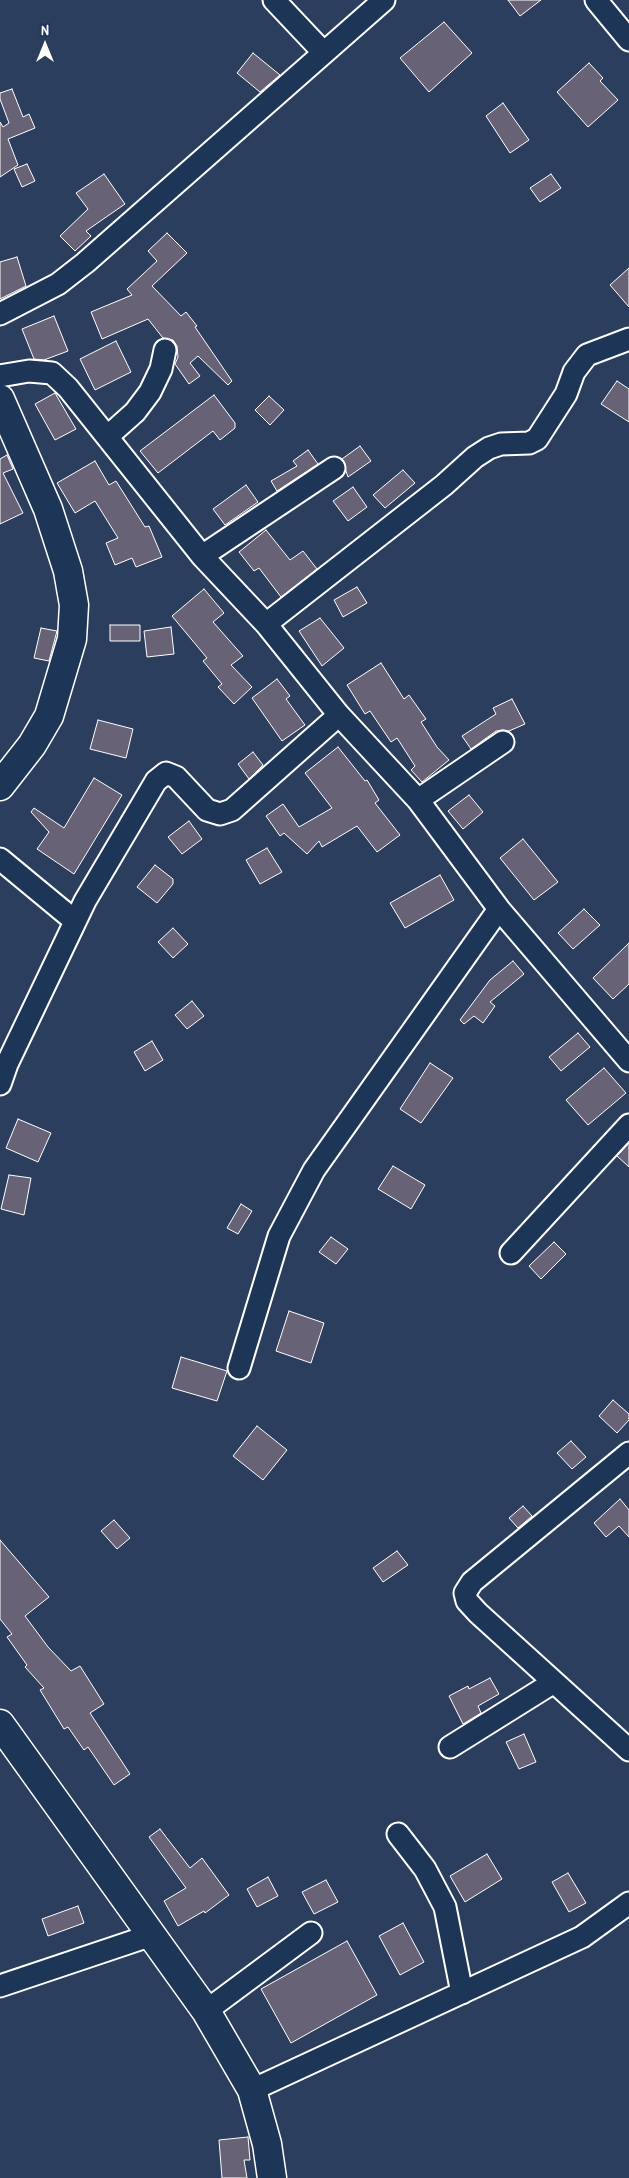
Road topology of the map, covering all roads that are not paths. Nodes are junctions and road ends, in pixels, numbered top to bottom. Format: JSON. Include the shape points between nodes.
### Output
{"nodes":[{"id":1,"x":274,"y":0,"type":"edge"},
{"id":2,"x":384,"y":0,"type":"edge"},
{"id":3,"x":596,"y":0,"type":"edge"},
{"id":4,"x":629,"y":40,"type":"edge"},
{"id":5,"x":324,"y":53,"type":"junction"},
{"id":6,"x":0,"y":314,"type":"edge"},
{"id":7,"x":629,"y":339,"type":"edge"},
{"id":8,"x":165,"y":350,"type":"dead end"},
{"id":9,"x":0,"y":376,"type":"edge"},
{"id":10,"x":0,"y":399,"type":"edge"},
{"id":11,"x":107,"y":437,"type":"junction"},
{"id":12,"x":334,"y":468,"type":"dead end"},
{"id":13,"x":202,"y":556,"type":"junction"},
{"id":14,"x":266,"y":624,"type":"junction"},
{"id":15,"x":339,"y":715,"type":"junction"},
{"id":16,"x":503,"y":742,"type":"dead end"},
{"id":17,"x":0,"y":786,"type":"edge"},
{"id":18,"x":418,"y":800,"type":"junction"},
{"id":19,"x":0,"y":859,"type":"edge"},
{"id":20,"x":499,"y":908,"type":"junction"},
{"id":21,"x":75,"y":922,"type":"junction"},
{"id":22,"x":629,"y":1061,"type":"edge"},
{"id":23,"x":0,"y":1084,"type":"edge"},
{"id":24,"x":629,"y":1125,"type":"edge"},
{"id":25,"x":511,"y":1253,"type":"dead end"},
{"id":26,"x":239,"y":1368,"type":"dead end"},
{"id":27,"x":629,"y":1453,"type":"edge"},
{"id":28,"x":554,"y":1682,"type":"junction"},
{"id":29,"x":0,"y":1724,"type":"edge"},
{"id":30,"x":450,"y":1747,"type":"dead end"},
{"id":31,"x":629,"y":1750,"type":"edge"},
{"id":32,"x":398,"y":1834,"type":"dead end"},
{"id":33,"x":629,"y":1903,"type":"edge"},
{"id":34,"x":311,"y":1933,"type":"dead end"},
{"id":35,"x":152,"y":1935,"type":"junction"},
{"id":36,"x":0,"y":1986,"type":"edge"},
{"id":37,"x":462,"y":1993,"type":"junction"},
{"id":38,"x":206,"y":2011,"type":"junction"},
{"id":39,"x":252,"y":2090,"type":"junction"},
{"id":40,"x":272,"y":2178,"type":"edge"}],
"edges":[{"from":1,"to":5,"type":"street"},
{"from":2,"to":5,"type":"street"},
{"from":3,"to":4,"type":"street"},
{"from":5,"to":6,"type":"street","via":[[85,263],[58,284]]},
{"from":7,"to":14,"type":"street","via":[[587,355],[537,439],[529,443],[501,444],[475,457],[444,485]]},
{"from":8,"to":11,"type":"street","via":[[161,369],[150,392],[135,412]]},
{"from":9,"to":11,"type":"street","via":[[29,371],[52,373]]},
{"from":10,"to":17,"type":"highway","via":[[48,510],[68,572],[74,606],[72,639],[49,716],[32,745]]},
{"from":11,"to":13,"type":"street"},
{"from":12,"to":13,"type":"street"},
{"from":13,"to":14,"type":"street"},
{"from":14,"to":15,"type":"street"},
{"from":15,"to":18,"type":"street"},
{"from":15,"to":21,"type":"street","via":[[232,810],[220,814],[207,810],[176,777],[166,773],[156,781]]},
{"from":16,"to":18,"type":"street"},
{"from":18,"to":20,"type":"street"},
{"from":19,"to":21,"type":"street"},
{"from":20,"to":22,"type":"street"},
{"from":20,"to":26,"type":"street","via":[[314,1170],[279,1236]]},
{"from":21,"to":23,"type":"street"},
{"from":24,"to":25,"type":"street"},
{"from":27,"to":28,"type":"street","via":[[472,1582],[465,1593],[467,1601],[478,1613]]},
{"from":28,"to":30,"type":"street"},
{"from":28,"to":31,"type":"street"},
{"from":29,"to":35,"type":"highway"},
{"from":32,"to":37,"type":"street","via":[[425,1869],[445,1907]]},
{"from":33,"to":37,"type":"street","via":[[582,1937]]},
{"from":34,"to":38,"type":"street"},
{"from":35,"to":36,"type":"street"},
{"from":35,"to":38,"type":"highway"},
{"from":37,"to":39,"type":"street"},
{"from":38,"to":39,"type":"highway"},
{"from":39,"to":40,"type":"highway","via":[[267,2144]]}]}
